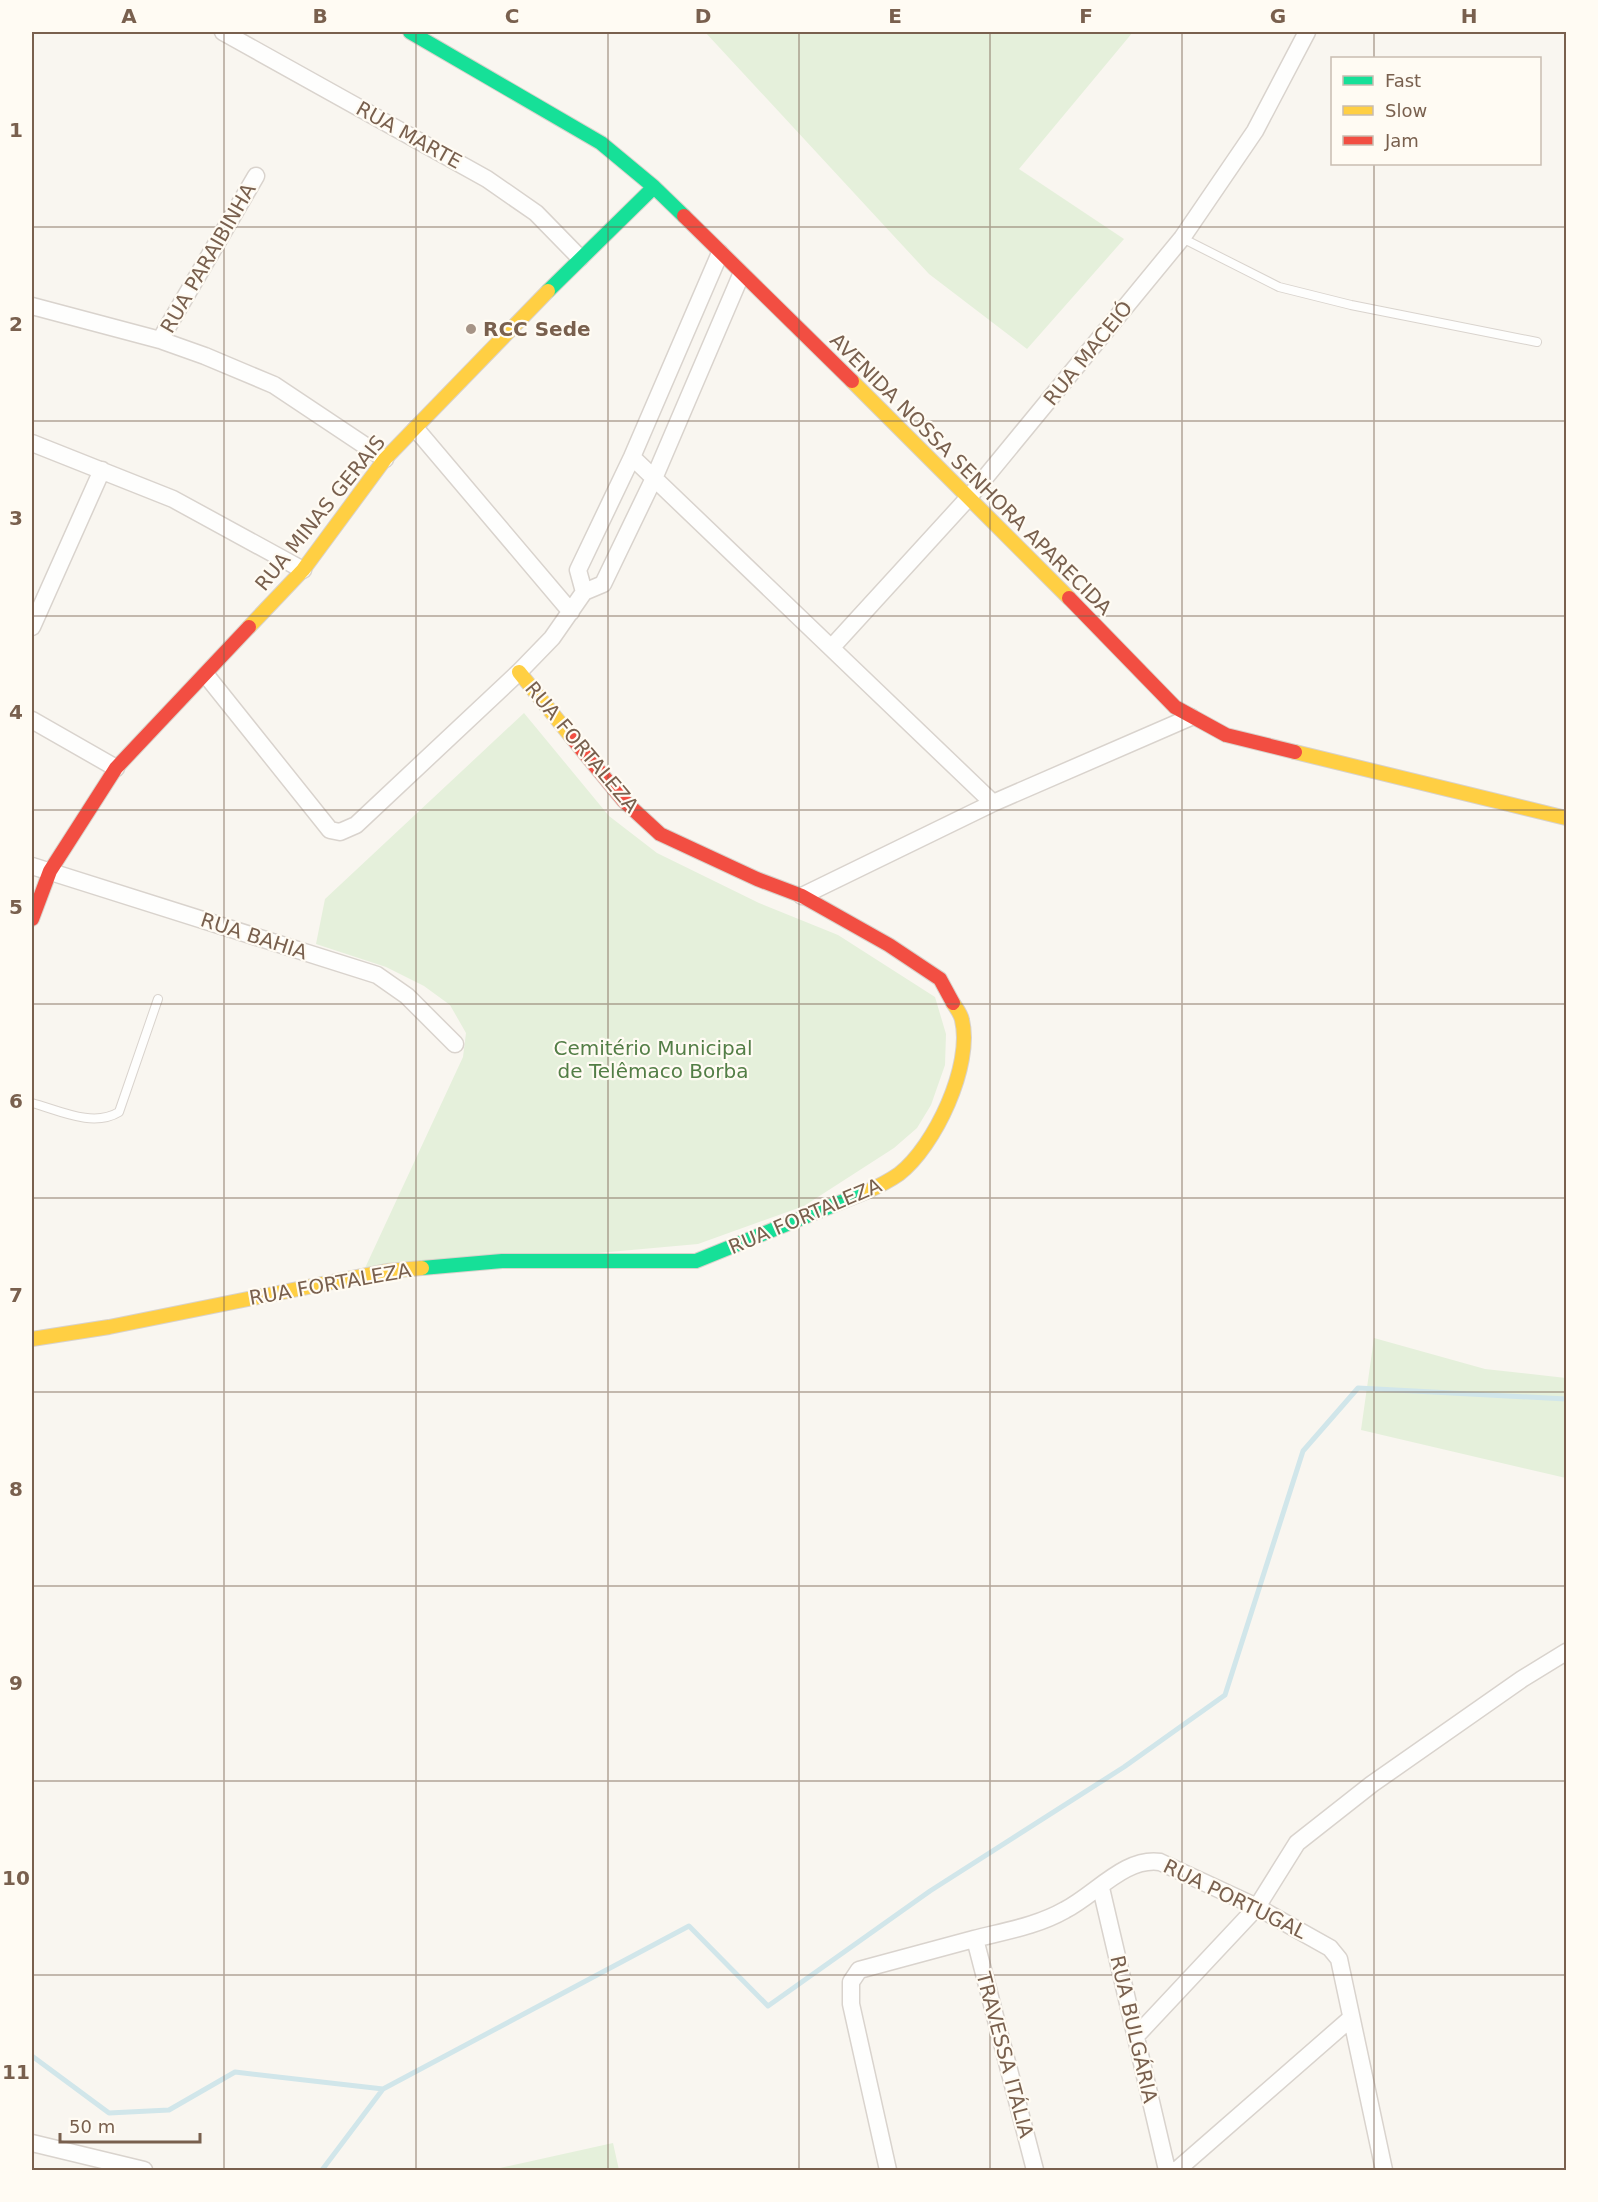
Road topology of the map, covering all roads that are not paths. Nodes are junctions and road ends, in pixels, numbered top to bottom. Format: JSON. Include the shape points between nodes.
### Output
{"nodes":[{"id":1,"x":223,"y":32,"type":"edge"},
{"id":2,"x":410,"y":32,"type":"edge"},
{"id":3,"x":1307,"y":32,"type":"edge"},
{"id":4,"x":256,"y":176,"type":"dead end"},
{"id":5,"x":654,"y":187,"type":"junction"},
{"id":6,"x":1182,"y":238,"type":"junction"},
{"id":7,"x":720,"y":253,"type":"junction"},
{"id":8,"x":580,"y":258,"type":"junction"},
{"id":9,"x":741,"y":275,"type":"junction"},
{"id":10,"x":32,"y":306,"type":"edge"},
{"id":11,"x":160,"y":340,"type":"junction"},
{"id":12,"x":1537,"y":342,"type":"dead end"},
{"id":13,"x":416,"y":429,"type":"junction"},
{"id":14,"x":32,"y":443,"type":"edge"},
{"id":15,"x":632,"y":457,"type":"junction"},
{"id":16,"x":385,"y":459,"type":"junction"},
{"id":17,"x":102,"y":470,"type":"junction"},
{"id":18,"x":654,"y":476,"type":"junction"},
{"id":19,"x":970,"y":496,"type":"junction"},
{"id":20,"x":303,"y":570,"type":"junction"},
{"id":21,"x":584,"y":592,"type":"junction"},
{"id":22,"x":571,"y":612,"type":"junction"},
{"id":23,"x":32,"y":627,"type":"edge"},
{"id":24,"x":832,"y":647,"type":"junction"},
{"id":25,"x":519,"y":672,"type":"junction"},
{"id":26,"x":206,"y":675,"type":"junction"},
{"id":27,"x":1191,"y":717,"type":"junction"},
{"id":28,"x":32,"y":720,"type":"edge"},
{"id":29,"x":116,"y":768,"type":"junction"},
{"id":30,"x":993,"y":803,"type":"junction"},
{"id":31,"x":1566,"y":818,"type":"edge"},
{"id":32,"x":32,"y":866,"type":"edge"},
{"id":33,"x":50,"y":871,"type":"junction"},
{"id":34,"x":802,"y":896,"type":"junction"},
{"id":35,"x":32,"y":919,"type":"edge"},
{"id":36,"x":158,"y":999,"type":"dead end"},
{"id":37,"x":455,"y":1044,"type":"dead end"},
{"id":38,"x":32,"y":1103,"type":"edge"},
{"id":39,"x":32,"y":1339,"type":"edge"},
{"id":40,"x":1566,"y":1652,"type":"edge"},
{"id":41,"x":1101,"y":1888,"type":"junction"},
{"id":42,"x":1257,"y":1907,"type":"junction"},
{"id":43,"x":975,"y":1939,"type":"junction"},
{"id":44,"x":1350,"y":2019,"type":"junction"},
{"id":45,"x":1137,"y":2035,"type":"junction"},
{"id":46,"x":32,"y":2143,"type":"edge"},
{"id":47,"x":121,"y":2168,"type":"edge"},
{"id":48,"x":144,"y":2170,"type":"edge"},
{"id":49,"x":888,"y":2170,"type":"edge"},
{"id":50,"x":1035,"y":2170,"type":"edge"},
{"id":51,"x":1167,"y":2170,"type":"edge"},
{"id":52,"x":1177,"y":2170,"type":"edge"},
{"id":53,"x":1384,"y":2170,"type":"edge"}],
"edges":[{"from":1,"to":8,"type":"street","name":"RUA MARTE","via":[[487,179],[536,213]]},
{"from":2,"to":5,"type":"street","name":"AVENIDA NOSSA SENHORA APARECIDA","via":[[601,143]]},
{"from":3,"to":6,"type":"street","name":"RUA MACEIÓ","via":[[1256,131]]},
{"from":4,"to":11,"type":"street","name":"RUA PARAIBINHA"},
{"from":5,"to":7,"type":"street","name":"AVENIDA NOSSA SENHORA APARECIDA"},
{"from":5,"to":8,"type":"street","name":"RUA MINAS GERAIS"},
{"from":6,"to":12,"type":"lane","via":[[1279,287]]},
{"from":6,"to":19,"type":"street","name":"RUA MACEIÓ"},
{"from":7,"to":9,"type":"street","name":"AVENIDA NOSSA SENHORA APARECIDA"},
{"from":7,"to":15,"type":"street"},
{"from":8,"to":13,"type":"street","name":"RUA MINAS GERAIS"},
{"from":9,"to":18,"type":"street"},
{"from":9,"to":19,"type":"street","name":"AVENIDA NOSSA SENHORA APARECIDA"},
{"from":10,"to":11,"type":"street"},
{"from":11,"to":16,"type":"street","via":[[274,385]]},
{"from":13,"to":16,"type":"street","name":"RUA MINAS GERAIS"},
{"from":13,"to":22,"type":"street"},
{"from":14,"to":17,"type":"street"},
{"from":15,"to":18,"type":"street"},
{"from":15,"to":21,"type":"street","via":[[578,570]]},
{"from":16,"to":20,"type":"street","name":"RUA MINAS GERAIS"},
{"from":17,"to":20,"type":"street","via":[[173,498]]},
{"from":17,"to":23,"type":"street"},
{"from":18,"to":21,"type":"street","via":[[608,576],[600,587]]},
{"from":18,"to":24,"type":"street"},
{"from":19,"to":24,"type":"street","name":"RUA MACEIÓ"},
{"from":19,"to":27,"type":"street","name":"AVENIDA NOSSA SENHORA APARECIDA","via":[[1175,707]]},
{"from":20,"to":26,"type":"street","name":"RUA MINAS GERAIS"},
{"from":21,"to":22,"type":"street"},
{"from":22,"to":25,"type":"street"},
{"from":24,"to":30,"type":"street"},
{"from":25,"to":26,"type":"street","name":"RUA FORTALEZA","via":[[356,825],[340,832],[330,830]]},
{"from":25,"to":34,"type":"street","name":"RUA FORTALEZA","via":[[623,800],[660,834]]},
{"from":26,"to":29,"type":"street","name":"RUA MINAS GERAIS"},
{"from":27,"to":30,"type":"street"},
{"from":27,"to":31,"type":"street","name":"AVENIDA NOSSA SENHORA APARECIDA","via":[[1226,735]]},
{"from":28,"to":29,"type":"street"},
{"from":29,"to":33,"type":"street","name":"RUA MINAS GERAIS"},
{"from":30,"to":34,"type":"street"},
{"from":32,"to":33,"type":"street","name":"RUA BAHIA"},
{"from":33,"to":35,"type":"street","name":"RUA MINAS GERAIS"},
{"from":33,"to":37,"type":"street","name":"RUA BAHIA","via":[[377,975],[407,996]]},
{"from":34,"to":39,"type":"street","name":"RUA FORTALEZA","via":[[940,979],[962,1019],[964,1050],[950,1099],[928,1142],[899,1174],[806,1219],[696,1262],[502,1261],[387,1271]]},
{"from":36,"to":38,"type":"lane","via":[[119,1112],[108,1118],[85,1118]]},
{"from":40,"to":42,"type":"street","via":[[1372,1784],[1297,1843]]},
{"from":41,"to":42,"type":"street","name":"RUA PORTUGAL","via":[[1131,1864],[1146,1860],[1160,1862]]},
{"from":41,"to":43,"type":"street","name":"RUA PORTUGAL","via":[[1065,1911],[1028,1927]]},
{"from":41,"to":45,"type":"street","name":"RUA BULGÁRIA"},
{"from":42,"to":44,"type":"street","name":"RUA PORTUGAL","via":[[1330,1948],[1339,1959]]},
{"from":42,"to":45,"type":"street"},
{"from":43,"to":49,"type":"street","name":"RUA PORTUGAL","via":[[859,1970],[851,1982],[851,2004]]},
{"from":43,"to":50,"type":"street","name":"TRAVESSA ITÁLIA"},
{"from":44,"to":52,"type":"street"},
{"from":44,"to":53,"type":"street","name":"RUA PORTUGAL"},
{"from":45,"to":51,"type":"street","name":"RUA BULGÁRIA"},
{"from":46,"to":47,"type":"street"},
{"from":47,"to":48,"type":"street"}]}
